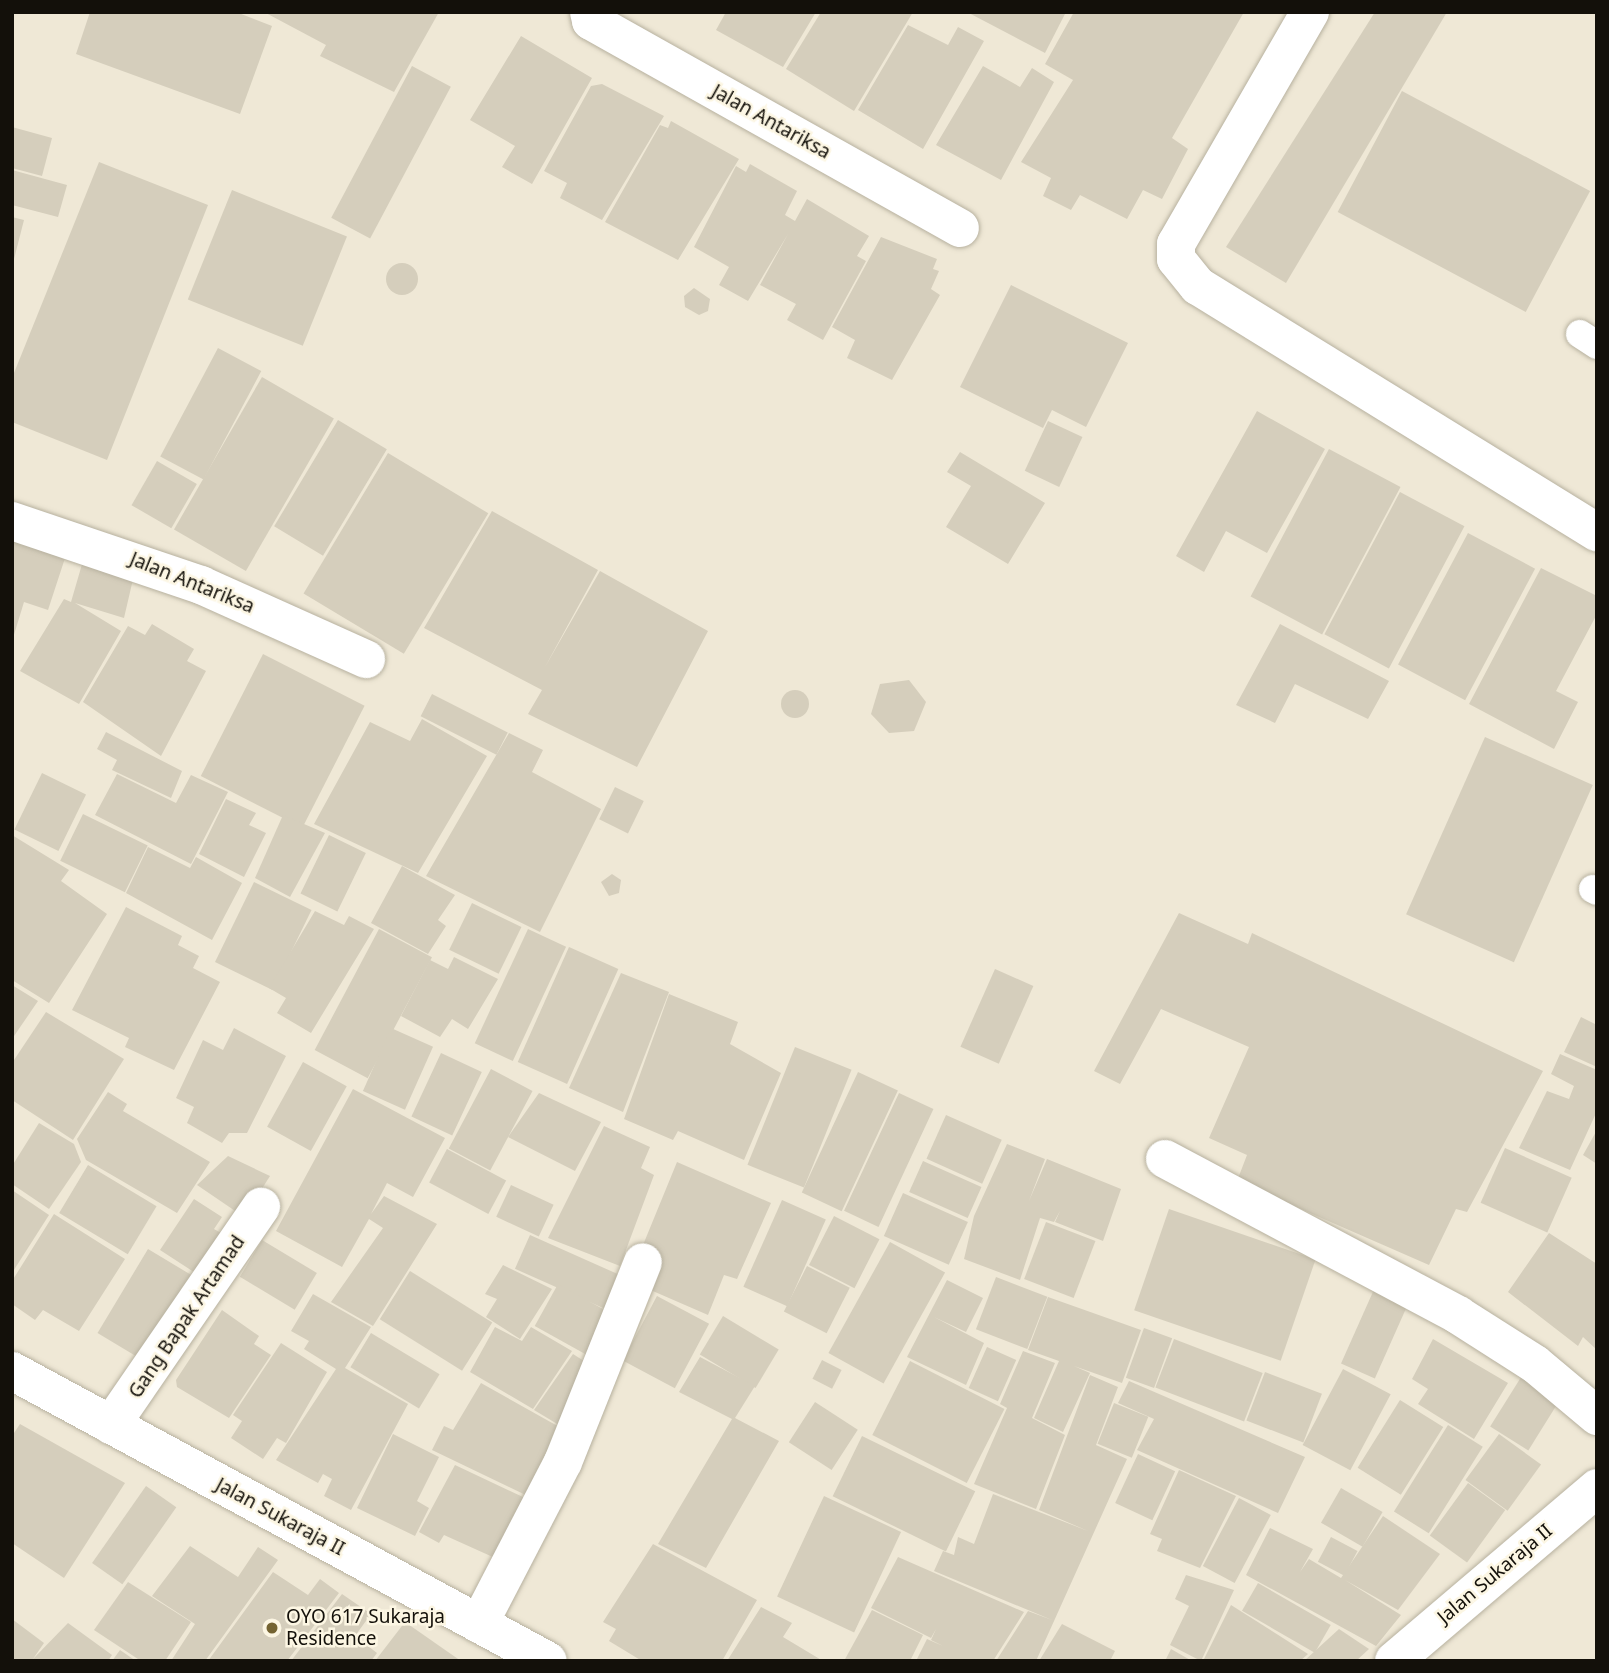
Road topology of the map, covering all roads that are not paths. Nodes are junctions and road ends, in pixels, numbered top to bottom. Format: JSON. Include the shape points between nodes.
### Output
{"nodes":[{"id":1,"x":589,"y":12,"type":"edge"},
{"id":2,"x":1310,"y":12,"type":"edge"},
{"id":3,"x":960,"y":228,"type":"dead end"},
{"id":4,"x":12,"y":521,"type":"edge"},
{"id":5,"x":1597,"y":532,"type":"edge"},
{"id":6,"x":366,"y":659,"type":"dead end"},
{"id":7,"x":1165,"y":1160,"type":"dead end"},
{"id":8,"x":261,"y":1207,"type":"dead end"},
{"id":9,"x":643,"y":1262,"type":"dead end"},
{"id":10,"x":12,"y":1371,"type":"edge"},
{"id":11,"x":1597,"y":1416,"type":"edge"},
{"id":12,"x":111,"y":1425,"type":"junction"},
{"id":13,"x":1597,"y":1488,"type":"edge"},
{"id":14,"x":479,"y":1624,"type":"junction"},
{"id":15,"x":548,"y":1661,"type":"edge"},
{"id":16,"x":1394,"y":1661,"type":"edge"}],
"edges":[{"from":1,"to":3,"type":"street","name":"Jalan Antariksa","via":[[591,21]]},
{"from":2,"to":5,"type":"street","via":[[1175,244],[1176,259],[1198,286]]},
{"from":4,"to":6,"type":"street","name":"Jalan Antariksa","via":[[201,585]]},
{"from":7,"to":11,"type":"street","via":[[1458,1315],[1535,1364]]},
{"from":8,"to":12,"type":"street","name":"Gang Bapak Artamad"},
{"from":9,"to":14,"type":"street","via":[[563,1462]]},
{"from":10,"to":12,"type":"street","name":"Jalan Sukaraja II"},
{"from":12,"to":14,"type":"street","name":"Jalan Sukaraja II"},
{"from":13,"to":16,"type":"street","name":"Jalan Sukaraja II"},
{"from":14,"to":15,"type":"street","name":"Jalan Sukaraja II"}]}
